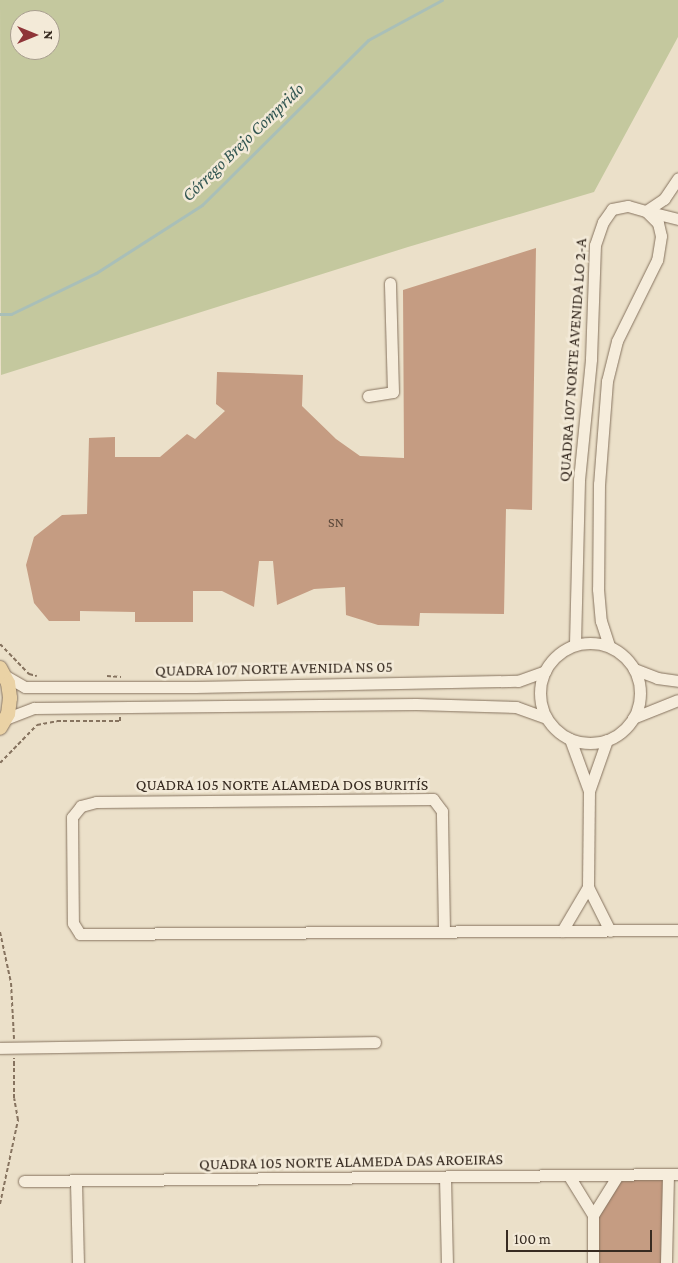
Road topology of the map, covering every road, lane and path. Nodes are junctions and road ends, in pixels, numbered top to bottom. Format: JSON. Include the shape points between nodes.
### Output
{"nodes":[{"id":1,"x":678,"y":178,"type":"edge"},
{"id":2,"x":646,"y":211,"type":"junction"},
{"id":3,"x":678,"y":219,"type":"edge"},
{"id":4,"x":390,"y":283,"type":"dead end"},
{"id":5,"x":368,"y":396,"type":"dead end"},
{"id":6,"x":575,"y":644,"type":"junction"},
{"id":7,"x":609,"y":646,"type":"junction"},
{"id":8,"x":634,"y":669,"type":"junction"},
{"id":9,"x":544,"y":671,"type":"junction"},
{"id":10,"x":2,"y":672,"type":"edge"},
{"id":11,"x":678,"y":681,"type":"edge"},
{"id":12,"x":678,"y":700,"type":"edge"},
{"id":13,"x":546,"y":718,"type":"junction"},
{"id":14,"x":633,"y":718,"type":"junction"},
{"id":15,"x":3,"y":724,"type":"edge"},
{"id":16,"x":570,"y":739,"type":"junction"},
{"id":17,"x":607,"y":740,"type":"junction"},
{"id":18,"x":590,"y":791,"type":"junction"},
{"id":19,"x":588,"y":887,"type":"junction"},
{"id":20,"x":678,"y":930,"type":"edge"},
{"id":21,"x":444,"y":931,"type":"junction"},
{"id":22,"x":562,"y":931,"type":"junction"},
{"id":23,"x":610,"y":931,"type":"junction"},
{"id":24,"x":0,"y":932,"type":"edge"},
{"id":25,"x":375,"y":1042,"type":"dead end"},
{"id":26,"x":0,"y":1048,"type":"edge"},
{"id":27,"x":14,"y":1048,"type":"junction"},
{"id":28,"x":673,"y":1174,"type":"edge"},
{"id":29,"x":618,"y":1175,"type":"junction"},
{"id":30,"x":569,"y":1176,"type":"junction"},
{"id":31,"x":446,"y":1177,"type":"junction"},
{"id":32,"x":24,"y":1182,"type":"dead end"},
{"id":33,"x":76,"y":1182,"type":"junction"},
{"id":34,"x":0,"y":1204,"type":"edge"},
{"id":35,"x":593,"y":1216,"type":"junction"},
{"id":36,"x":78,"y":1263,"type":"edge"},
{"id":37,"x":447,"y":1263,"type":"edge"},
{"id":38,"x":593,"y":1263,"type":"edge"},
{"id":39,"x":666,"y":1263,"type":"edge"}],
"edges":[{"from":1,"to":2,"type":"street","via":[[664,199]]},
{"from":2,"to":3,"type":"street"},
{"from":2,"to":6,"type":"street","name":"QUADRA 107 NORTE AVENIDA LO 2-A","via":[[628,206],[612,209],[603,222],[595,246],[591,359],[580,480]]},
{"from":2,"to":7,"type":"street","via":[[658,224],[661,236],[657,260],[617,341],[607,381],[599,484],[598,589],[601,621]]},
{"from":4,"to":5,"type":"street","via":[[393,392]]},
{"from":6,"to":7,"type":"street","via":[[592,642]]},
{"from":6,"to":9,"type":"street","via":[[552,659]]},
{"from":7,"to":8,"type":"street","via":[[624,655]]},
{"from":8,"to":11,"type":"street","via":[[657,678]]},
{"from":8,"to":14,"type":"street","via":[[639,694]]},
{"from":9,"to":10,"type":"street","name":"QUADRA 107 NORTE AVENIDA NS 05","via":[[518,681],[194,687],[25,687]]},
{"from":9,"to":13,"type":"street","via":[[540,695]]},
{"from":10,"to":15,"type":"main road","via":[[10,698]]},
{"from":12,"to":14,"type":"street"},
{"from":13,"to":15,"type":"street","via":[[516,707],[416,704],[34,708]]},
{"from":13,"to":16,"type":"street","via":[[556,731]]},
{"from":14,"to":17,"type":"street","via":[[622,732]]},
{"from":16,"to":17,"type":"street","via":[[588,743]]},
{"from":16,"to":18,"type":"street"},
{"from":17,"to":18,"type":"street"},
{"from":18,"to":19,"type":"street"},
{"from":19,"to":22,"type":"street"},
{"from":19,"to":23,"type":"street"},
{"from":20,"to":23,"type":"street"},
{"from":21,"to":21,"type":"street","name":"QUADRA 105 NORTE ALAMEDA DOS BURITÍS","via":[[442,811],[433,799],[86,803],[74,812],[73,923],[78,933],[93,936]]},
{"from":21,"to":22,"type":"street"},
{"from":22,"to":23,"type":"street"},
{"from":24,"to":27,"type":"path","via":[[13,995]]},
{"from":25,"to":27,"type":"street"},
{"from":26,"to":27,"type":"street"},
{"from":27,"to":34,"type":"path","via":[[14,1098],[18,1120]]},
{"from":28,"to":29,"type":"street","name":"QUADRA 105 NORTE ALAMEDA DAS AROEIRAS"},
{"from":28,"to":39,"type":"street"},
{"from":29,"to":30,"type":"street","name":"QUADRA 105 NORTE ALAMEDA DAS AROEIRAS"},
{"from":29,"to":35,"type":"street"},
{"from":30,"to":31,"type":"street","name":"QUADRA 105 NORTE ALAMEDA DAS AROEIRAS"},
{"from":30,"to":35,"type":"street"},
{"from":31,"to":33,"type":"street","name":"QUADRA 105 NORTE ALAMEDA DAS AROEIRAS"},
{"from":31,"to":37,"type":"street"},
{"from":32,"to":33,"type":"street","name":"QUADRA 105 NORTE ALAMEDA DAS AROEIRAS"},
{"from":33,"to":36,"type":"street"},
{"from":35,"to":38,"type":"street"}]}
